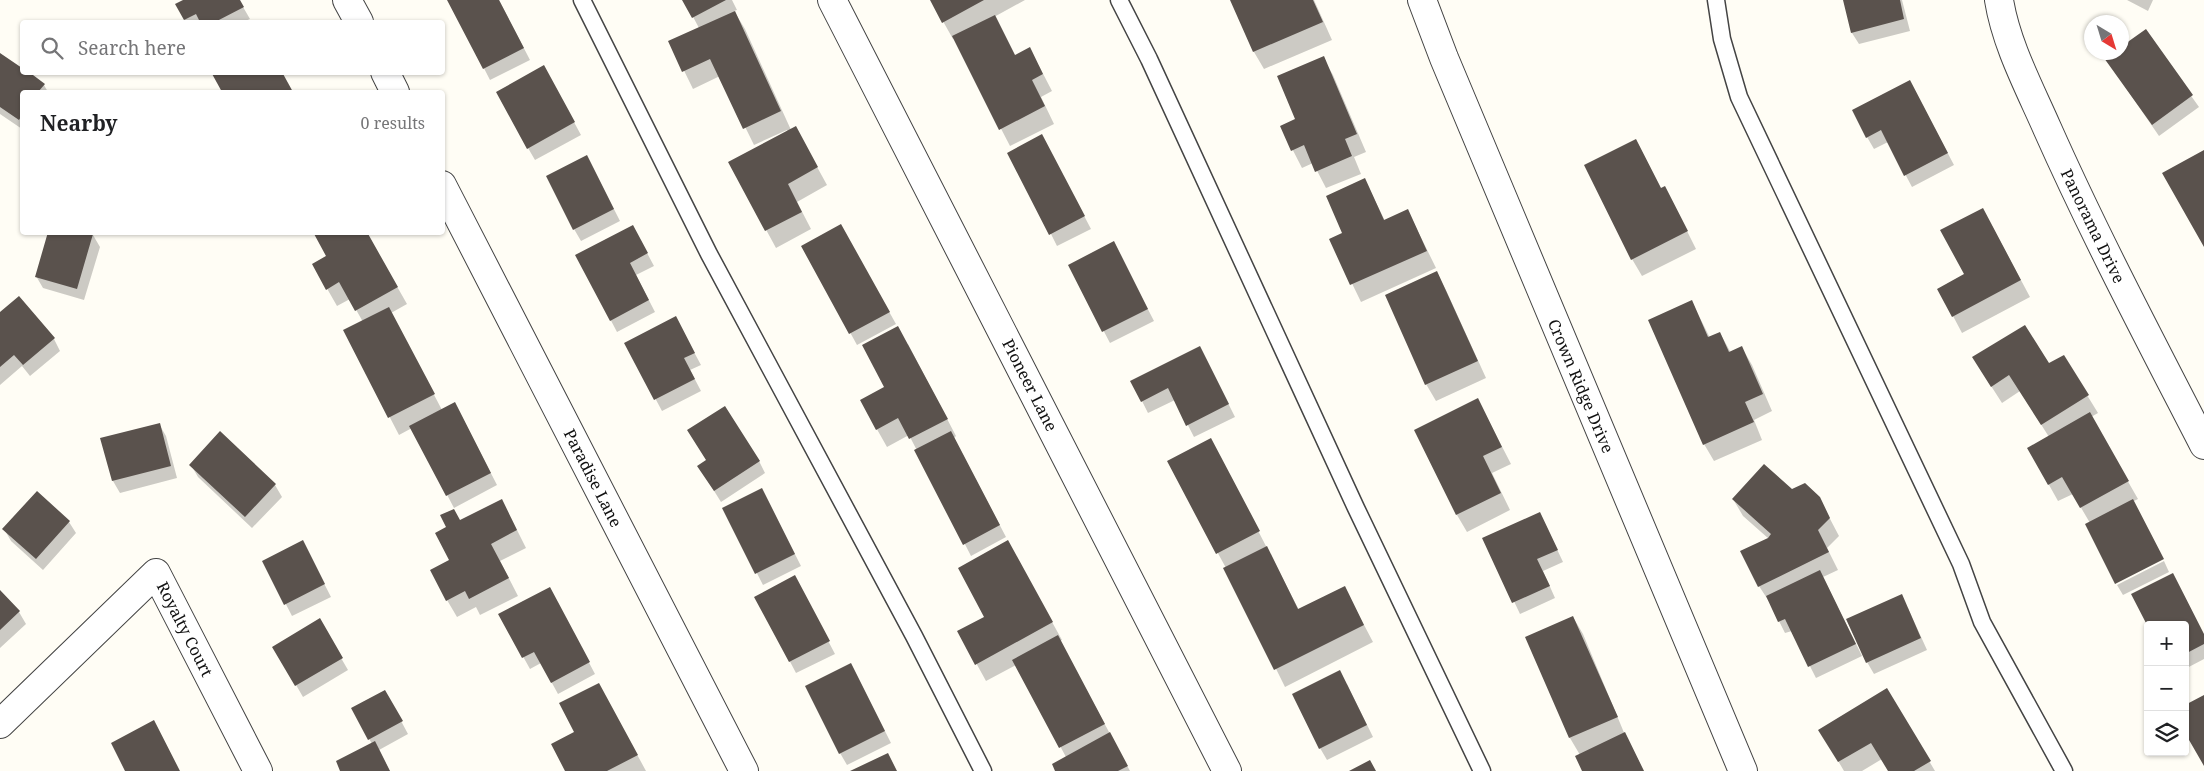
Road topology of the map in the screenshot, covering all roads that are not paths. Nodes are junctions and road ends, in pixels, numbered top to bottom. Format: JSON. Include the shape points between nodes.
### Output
{"nodes":[{"id":1,"x":348,"y":0,"type":"edge"},
{"id":2,"x":582,"y":0,"type":"edge"},
{"id":3,"x":832,"y":0,"type":"edge"},
{"id":4,"x":1119,"y":0,"type":"edge"},
{"id":5,"x":1422,"y":0,"type":"edge"},
{"id":6,"x":1716,"y":0,"type":"edge"},
{"id":7,"x":1999,"y":0,"type":"edge"},
{"id":8,"x":358,"y":20,"type":"edge"},
{"id":9,"x":386,"y":75,"type":"edge"},
{"id":10,"x":394,"y":90,"type":"edge"},
{"id":11,"x":445,"y":191,"type":"edge"},
{"id":12,"x":2204,"y":445,"type":"edge"},
{"id":13,"x":0,"y":724,"type":"edge"},
{"id":14,"x":258,"y":771,"type":"edge"},
{"id":15,"x":744,"y":771,"type":"edge"},
{"id":16,"x":983,"y":771,"type":"edge"},
{"id":17,"x":1227,"y":771,"type":"edge"},
{"id":18,"x":1482,"y":771,"type":"edge"},
{"id":19,"x":1743,"y":771,"type":"edge"},
{"id":20,"x":2064,"y":771,"type":"edge"}],
"edges":[{"from":1,"to":8,"type":"street"},
{"from":2,"to":16,"type":"lane","via":[[709,254]]},
{"from":3,"to":17,"type":"street","name":"Pioneer Lane"},
{"from":4,"to":18,"type":"lane"},
{"from":5,"to":19,"type":"street","name":"Crown Ridge Drive"},
{"from":6,"to":20,"type":"lane","via":[[1722,39],[1739,97],[1961,564],[1982,622]]},
{"from":7,"to":12,"type":"street","name":"Panorama Drive","via":[[2002,18],[2027,82],[2078,197]]},
{"from":9,"to":10,"type":"street"},
{"from":11,"to":15,"type":"street","name":"Paradise Lane"},
{"from":13,"to":14,"type":"street","name":"Royalty Court","via":[[156,573]]}]}
